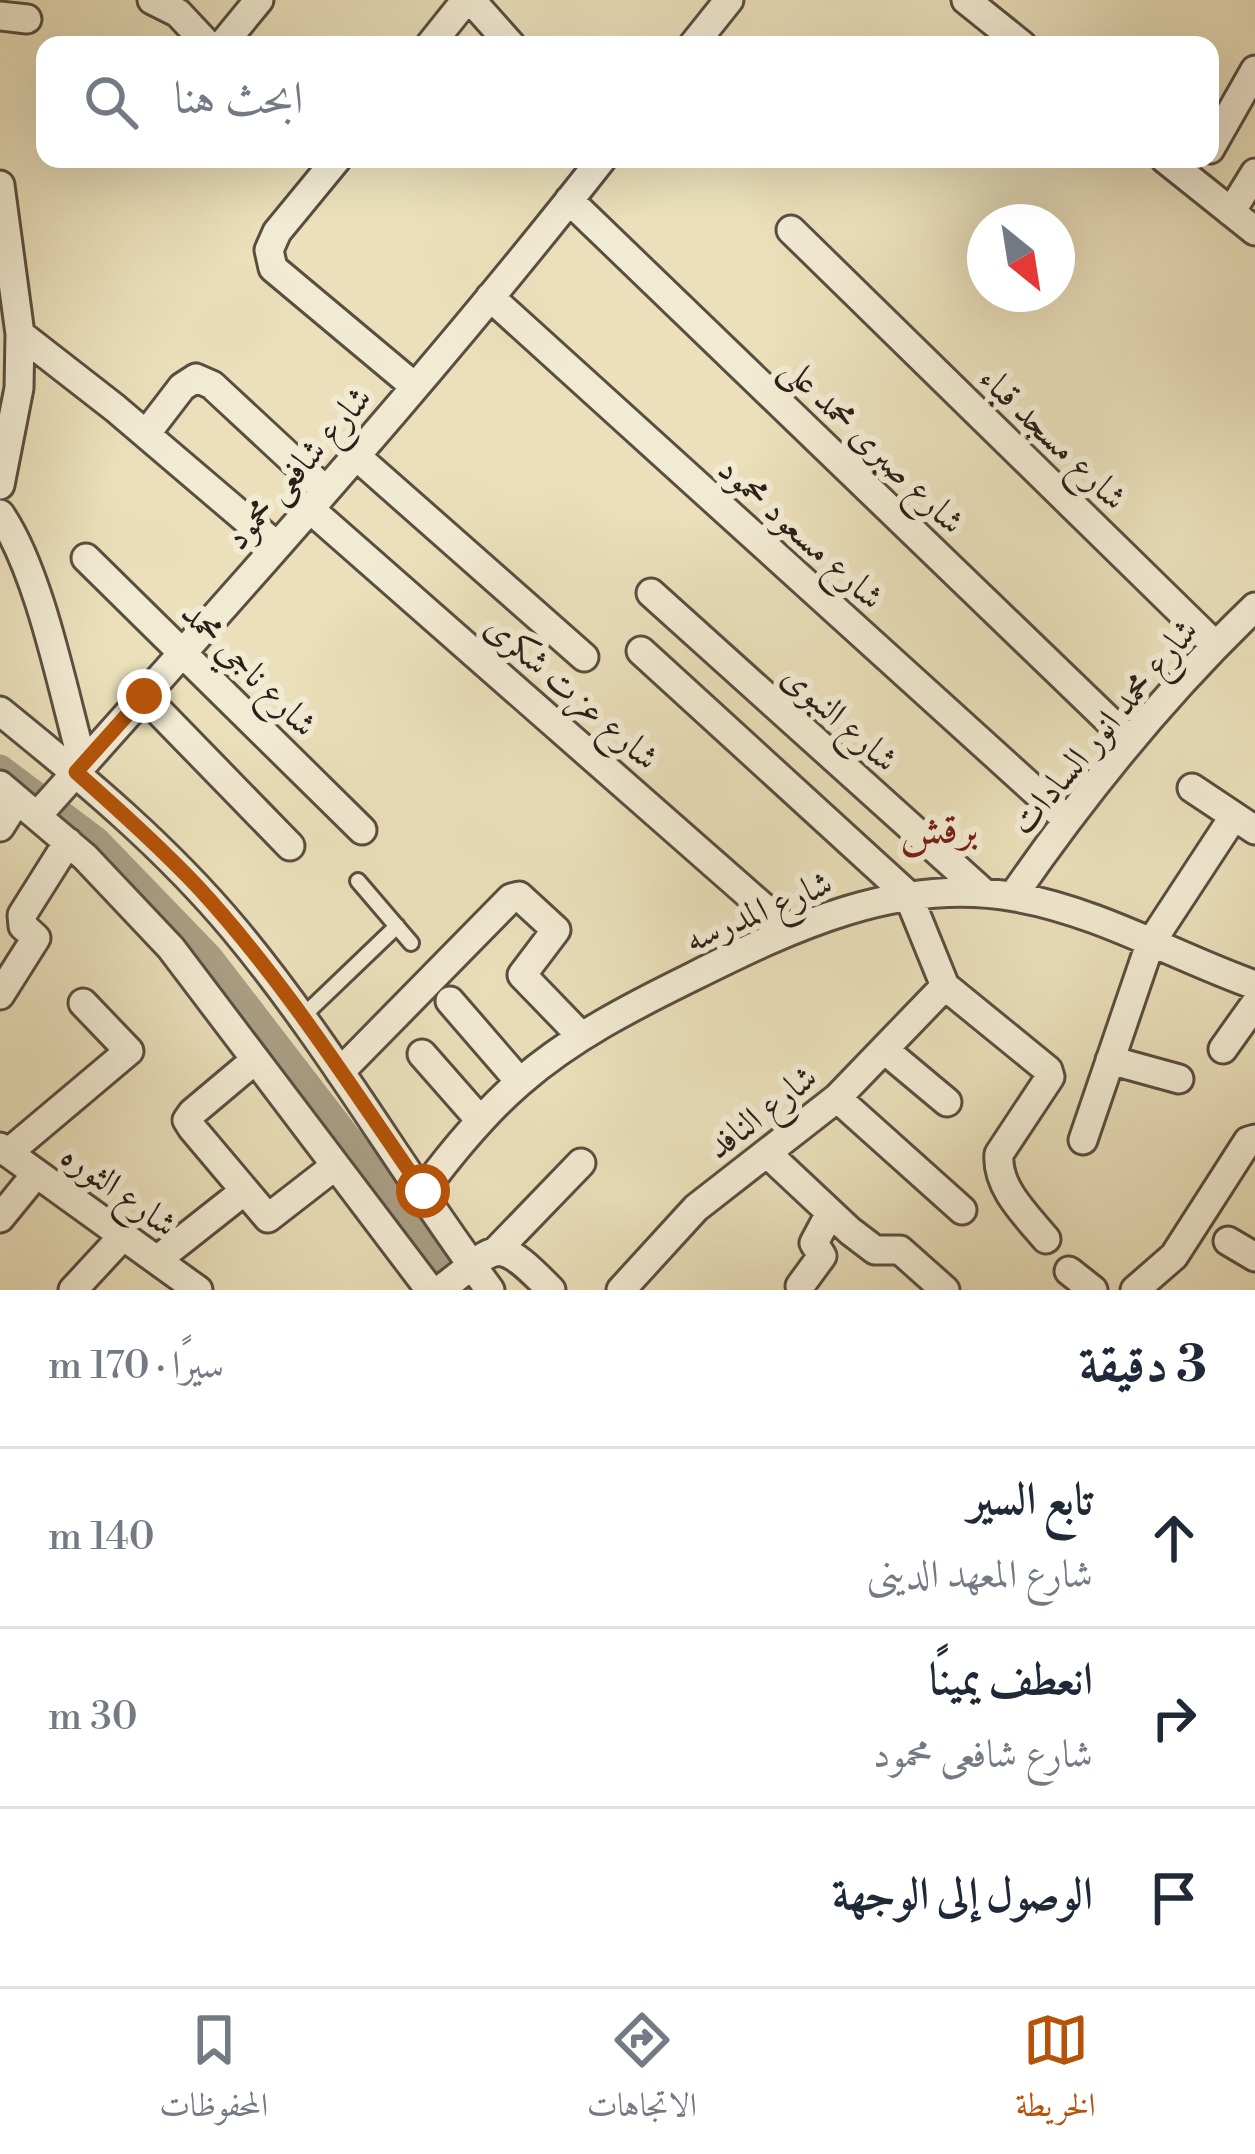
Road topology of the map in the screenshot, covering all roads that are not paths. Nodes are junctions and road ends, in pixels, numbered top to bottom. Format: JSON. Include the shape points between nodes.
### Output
{"nodes":[{"id":1,"x":152,"y":0,"type":"edge"},
{"id":2,"x":259,"y":0,"type":"edge"},
{"id":3,"x":468,"y":0,"type":"edge"},
{"id":4,"x":729,"y":0,"type":"edge"},
{"id":5,"x":966,"y":0,"type":"edge"},
{"id":6,"x":199,"y":36,"type":"edge"},
{"id":7,"x":229,"y":36,"type":"edge"},
{"id":8,"x":438,"y":36,"type":"edge"},
{"id":9,"x":503,"y":36,"type":"edge"},
{"id":10,"x":700,"y":36,"type":"edge"},
{"id":11,"x":1011,"y":36,"type":"edge"},
{"id":12,"x":1255,"y":70,"type":"edge"},
{"id":13,"x":1219,"y":133,"type":"edge"},
{"id":14,"x":326,"y":168,"type":"edge"},
{"id":15,"x":595,"y":168,"type":"edge"},
{"id":16,"x":1198,"y":170,"type":"edge"},
{"id":17,"x":1255,"y":173,"type":"edge"},
{"id":18,"x":0,"y":185,"type":"edge"},
{"id":19,"x":569,"y":200,"type":"junction"},
{"id":20,"x":1231,"y":212,"type":"junction"},
{"id":21,"x":790,"y":230,"type":"dead end"},
{"id":22,"x":1255,"y":231,"type":"edge"},
{"id":23,"x":490,"y":297,"type":"junction"},
{"id":24,"x":20,"y":334,"type":"junction"},
{"id":25,"x":414,"y":386,"type":"junction"},
{"id":26,"x":146,"y":434,"type":"junction"},
{"id":27,"x":355,"y":455,"type":"junction"},
{"id":28,"x":0,"y":485,"type":"edge"},
{"id":29,"x":317,"y":499,"type":"junction"},
{"id":30,"x":0,"y":514,"type":"edge"},
{"id":31,"x":277,"y":546,"type":"junction"},
{"id":32,"x":86,"y":558,"type":"dead end"},
{"id":33,"x":651,"y":593,"type":"dead end"},
{"id":34,"x":1255,"y":607,"type":"edge"},
{"id":35,"x":1215,"y":645,"type":"junction"},
{"id":36,"x":641,"y":651,"type":"dead end"},
{"id":37,"x":183,"y":652,"type":"junction"},
{"id":38,"x":584,"y":657,"type":"dead end"},
{"id":39,"x":144,"y":696,"type":"junction"},
{"id":40,"x":0,"y":711,"type":"edge"},
{"id":41,"x":1129,"y":740,"type":"junction"},
{"id":42,"x":80,"y":768,"type":"junction"},
{"id":43,"x":1192,"y":788,"type":"dead end"},
{"id":44,"x":18,"y":800,"type":"edge"},
{"id":45,"x":1066,"y":819,"type":"junction"},
{"id":46,"x":1244,"y":823,"type":"edge"},
{"id":47,"x":0,"y":827,"type":"edge"},
{"id":48,"x":362,"y":830,"type":"dead end"},
{"id":49,"x":68,"y":842,"type":"junction"},
{"id":50,"x":290,"y":846,"type":"dead end"},
{"id":51,"x":358,"y":880,"type":"dead end"},
{"id":52,"x":984,"y":893,"type":"junction"},
{"id":53,"x":908,"y":895,"type":"junction"},
{"id":54,"x":1012,"y":896,"type":"junction"},
{"id":55,"x":397,"y":926,"type":"junction"},
{"id":56,"x":788,"y":929,"type":"junction"},
{"id":57,"x":411,"y":943,"type":"dead end"},
{"id":58,"x":1150,"y":944,"type":"junction"},
{"id":59,"x":1255,"y":985,"type":"edge"},
{"id":60,"x":945,"y":986,"type":"junction"},
{"id":61,"x":0,"y":995,"type":"edge"},
{"id":62,"x":450,"y":1001,"type":"dead end"},
{"id":63,"x":83,"y":1003,"type":"dead end"},
{"id":64,"x":1255,"y":1004,"type":"edge"},
{"id":65,"x":302,"y":1017,"type":"junction"},
{"id":66,"x":580,"y":1036,"type":"junction"},
{"id":67,"x":1223,"y":1049,"type":"dead end"},
{"id":68,"x":886,"y":1051,"type":"junction"},
{"id":69,"x":422,"y":1054,"type":"dead end"},
{"id":70,"x":255,"y":1060,"type":"junction"},
{"id":71,"x":1110,"y":1060,"type":"junction"},
{"id":72,"x":340,"y":1072,"type":"junction"},
{"id":73,"x":1179,"y":1079,"type":"dead end"},
{"id":74,"x":520,"y":1082,"type":"junction"},
{"id":75,"x":837,"y":1098,"type":"junction"},
{"id":76,"x":946,"y":1102,"type":"dead end"},
{"id":77,"x":480,"y":1120,"type":"junction"},
{"id":78,"x":1255,"y":1139,"type":"edge"},
{"id":79,"x":1083,"y":1140,"type":"dead end"},
{"id":80,"x":4,"y":1150,"type":"edge"},
{"id":81,"x":769,"y":1154,"type":"junction"},
{"id":82,"x":581,"y":1163,"type":"dead end"},
{"id":83,"x":335,"y":1166,"type":"junction"},
{"id":84,"x":36,"y":1174,"type":"junction"},
{"id":85,"x":423,"y":1191,"type":"junction"},
{"id":86,"x":243,"y":1192,"type":"junction"},
{"id":87,"x":962,"y":1210,"type":"dead end"},
{"id":88,"x":830,"y":1213,"type":"junction"},
{"id":89,"x":0,"y":1218,"type":"edge"},
{"id":90,"x":123,"y":1236,"type":"junction"},
{"id":91,"x":1046,"y":1239,"type":"dead end"},
{"id":92,"x":1228,"y":1241,"type":"dead end"},
{"id":93,"x":497,"y":1250,"type":"junction"},
{"id":94,"x":1255,"y":1257,"type":"edge"},
{"id":95,"x":157,"y":1260,"type":"junction"},
{"id":96,"x":472,"y":1266,"type":"junction"},
{"id":97,"x":1070,"y":1271,"type":"dead end"},
{"id":98,"x":800,"y":1286,"type":"dead end"},
{"id":99,"x":73,"y":1290,"type":"edge"},
{"id":100,"x":198,"y":1290,"type":"edge"},
{"id":101,"x":430,"y":1290,"type":"edge"},
{"id":102,"x":440,"y":1290,"type":"edge"},
{"id":103,"x":490,"y":1290,"type":"edge"},
{"id":104,"x":551,"y":1290,"type":"edge"},
{"id":105,"x":621,"y":1290,"type":"edge"},
{"id":106,"x":945,"y":1290,"type":"edge"},
{"id":107,"x":1093,"y":1290,"type":"edge"},
{"id":108,"x":1135,"y":1290,"type":"edge"}],
"edges":[{"from":1,"to":6,"type":"street"},
{"from":2,"to":7,"type":"street"},
{"from":3,"to":8,"type":"street"},
{"from":3,"to":9,"type":"street"},
{"from":4,"to":10,"type":"street"},
{"from":5,"to":11,"type":"street"},
{"from":12,"to":13,"type":"street"},
{"from":14,"to":25,"type":"street","via":[[277,232],[273,268]]},
{"from":15,"to":19,"type":"street","name":"شارع شافعى محمود"},
{"from":16,"to":20,"type":"street"},
{"from":17,"to":20,"type":"street"},
{"from":18,"to":24,"type":"street"},
{"from":19,"to":23,"type":"street","name":"شارع شافعى محمود"},
{"from":19,"to":41,"type":"street","name":"شارع صبرى محمد على"},
{"from":20,"to":22,"type":"street"},
{"from":21,"to":35,"type":"street","name":"شارع مسجد قباء"},
{"from":23,"to":25,"type":"street","name":"شارع شافعى محمود"},
{"from":23,"to":45,"type":"street","name":"شارع مسعود محمود"},
{"from":24,"to":26,"type":"street"},
{"from":24,"to":28,"type":"street"},
{"from":25,"to":27,"type":"street","name":"شارع شافعى محمود"},
{"from":26,"to":29,"type":"street","name":"شارع عزت شكرى","via":[[188,381],[206,381]]},
{"from":26,"to":31,"type":"street"},
{"from":27,"to":29,"type":"street","name":"شارع شافعى محمود"},
{"from":27,"to":38,"type":"street"},
{"from":29,"to":31,"type":"street","name":"شارع شافعى محمود"},
{"from":29,"to":56,"type":"street","name":"شارع عزت شكرى"},
{"from":30,"to":42,"type":"street","via":[[32,583]]},
{"from":31,"to":37,"type":"street","name":"شارع شافعى محمود"},
{"from":32,"to":37,"type":"street","name":"شارع ناجي محمد"},
{"from":33,"to":52,"type":"street","name":"شارع النبوى"},
{"from":34,"to":35,"type":"street","name":"شارع محمد انور السادات"},
{"from":35,"to":41,"type":"street","name":"شارع محمد انور السادات"},
{"from":36,"to":53,"type":"street"},
{"from":37,"to":39,"type":"street","name":"شارع شافعى محمود"},
{"from":37,"to":48,"type":"street","name":"شارع ناجي محمد"},
{"from":39,"to":42,"type":"street","name":"شارع شافعى محمود"},
{"from":39,"to":50,"type":"street"},
{"from":40,"to":42,"type":"street"},
{"from":41,"to":45,"type":"street","name":"شارع محمد انور السادات"},
{"from":42,"to":44,"type":"street","name":"شارع شافعى محمود"},
{"from":42,"to":65,"type":"street","via":[[197,886]]},
{"from":43,"to":46,"type":"street"},
{"from":44,"to":47,"type":"street","name":"شارع شافعى محمود"},
{"from":44,"to":49,"type":"street"},
{"from":45,"to":54,"type":"street","name":"شارع محمد انور السادات"},
{"from":46,"to":58,"type":"street"},
{"from":49,"to":61,"type":"street","via":[[22,915],[36,938]]},
{"from":49,"to":70,"type":"street","via":[[171,948]]},
{"from":51,"to":55,"type":"lane"},
{"from":52,"to":53,"type":"street","name":"شارع المدرسه"},
{"from":52,"to":54,"type":"street","name":"شارع المدرسه"},
{"from":53,"to":56,"type":"street","name":"شارع المدرسه"},
{"from":53,"to":60,"type":"street"},
{"from":54,"to":58,"type":"street","name":"شارع المدرسه"},
{"from":55,"to":57,"type":"lane"},
{"from":55,"to":65,"type":"lane"},
{"from":56,"to":66,"type":"street","name":"شارع المدرسه"},
{"from":58,"to":59,"type":"street","name":"شارع المدرسه"},
{"from":58,"to":71,"type":"street"},
{"from":60,"to":68,"type":"street","name":"شارع النافد"},
{"from":60,"to":91,"type":"street","via":[[1048,1070],[998,1166]]},
{"from":62,"to":74,"type":"street"},
{"from":63,"to":80,"type":"street","via":[[129,1051]]},
{"from":64,"to":67,"type":"street"},
{"from":65,"to":72,"type":"street"},
{"from":66,"to":72,"type":"street","via":[[526,982],[524,970],[556,930],[519,896]]},
{"from":66,"to":74,"type":"street","name":"شارع المدرسه"},
{"from":68,"to":75,"type":"street","name":"شارع النافد"},
{"from":68,"to":76,"type":"street"},
{"from":69,"to":77,"type":"street"},
{"from":70,"to":83,"type":"street"},
{"from":70,"to":86,"type":"street","via":[[187,1120]]},
{"from":71,"to":73,"type":"street"},
{"from":71,"to":79,"type":"street"},
{"from":72,"to":85,"type":"street"},
{"from":74,"to":77,"type":"street","name":"شارع المدرسه"},
{"from":75,"to":81,"type":"street","name":"شارع النافد"},
{"from":75,"to":87,"type":"street"},
{"from":77,"to":85,"type":"street","name":"شارع المدرسه"},
{"from":78,"to":108,"type":"street","via":[[1174,1256]]},
{"from":80,"to":84,"type":"street","name":"شارع الثوره"},
{"from":81,"to":88,"type":"street"},
{"from":81,"to":105,"type":"street","name":"شارع النافد","via":[[697,1208]]},
{"from":82,"to":93,"type":"street"},
{"from":83,"to":86,"type":"street","via":[[273,1217]]},
{"from":83,"to":101,"type":"street"},
{"from":84,"to":89,"type":"street"},
{"from":84,"to":90,"type":"street","name":"شارع الثوره"},
{"from":85,"to":96,"type":"street"},
{"from":86,"to":95,"type":"street"},
{"from":88,"to":98,"type":"street","via":[[814,1244],[822,1256]]},
{"from":88,"to":106,"type":"street","via":[[875,1250],[900,1250]]},
{"from":90,"to":95,"type":"street","name":"شارع الثوره"},
{"from":90,"to":99,"type":"street"},
{"from":92,"to":94,"type":"street"},
{"from":93,"to":96,"type":"street"},
{"from":93,"to":104,"type":"street","via":[[510,1251]]},
{"from":95,"to":100,"type":"street","name":"شارع الثوره"},
{"from":96,"to":102,"type":"street"},
{"from":96,"to":103,"type":"street"},
{"from":97,"to":107,"type":"street"}]}
